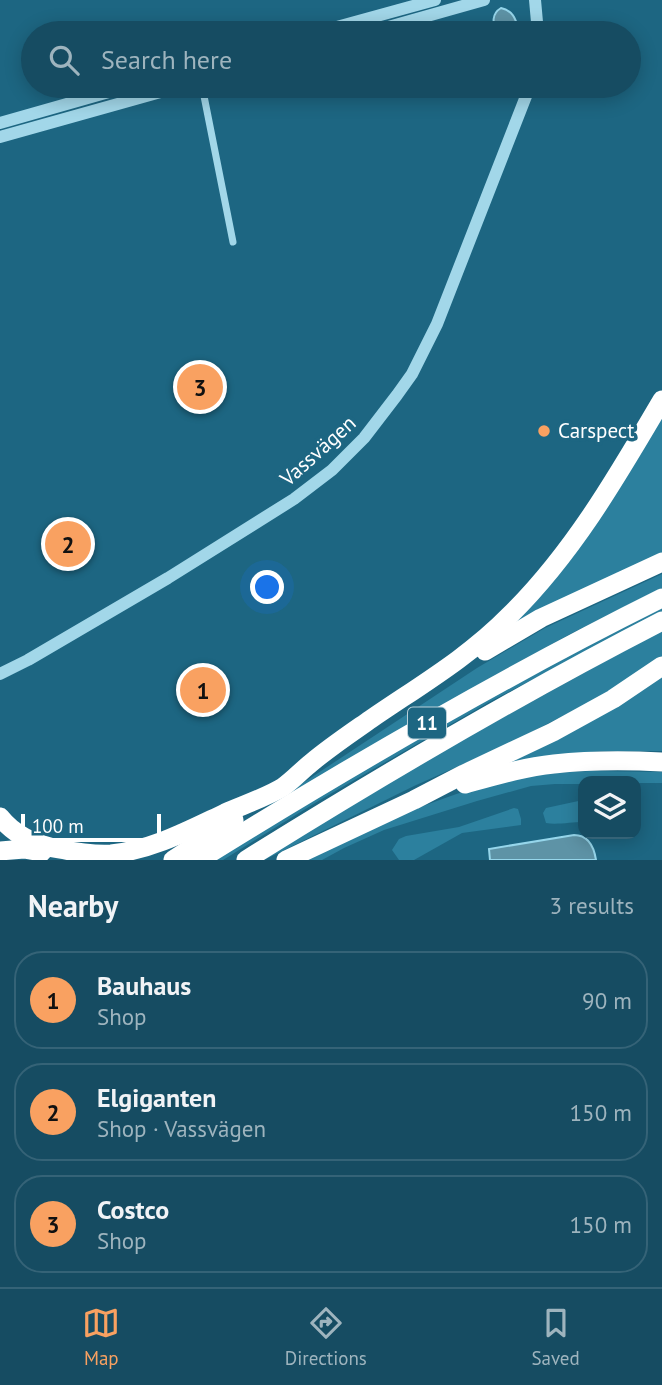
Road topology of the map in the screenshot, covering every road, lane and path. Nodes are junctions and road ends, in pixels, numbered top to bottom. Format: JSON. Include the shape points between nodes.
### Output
{"nodes":[{"id":1,"x":435,"y":0,"type":"edge"},
{"id":2,"x":484,"y":0,"type":"edge"},
{"id":3,"x":535,"y":0,"type":"edge"},
{"id":4,"x":458,"y":4,"type":"edge"},
{"id":5,"x":358,"y":21,"type":"edge"},
{"id":6,"x":405,"y":21,"type":"edge"},
{"id":7,"x":537,"y":21,"type":"edge"},
{"id":8,"x":88,"y":98,"type":"edge"},
{"id":9,"x":139,"y":98,"type":"edge"},
{"id":10,"x":204,"y":98,"type":"edge"},
{"id":11,"x":525,"y":98,"type":"edge"},
{"id":12,"x":0,"y":123,"type":"edge"},
{"id":13,"x":0,"y":137,"type":"edge"},
{"id":14,"x":233,"y":242,"type":"dead end"},
{"id":15,"x":662,"y":400,"type":"edge"},
{"id":16,"x":662,"y":562,"type":"edge"},
{"id":17,"x":662,"y":598,"type":"edge"},
{"id":18,"x":662,"y":621,"type":"edge"},
{"id":19,"x":662,"y":666,"type":"edge"},
{"id":20,"x":0,"y":674,"type":"edge"},
{"id":21,"x":662,"y":762,"type":"edge"},
{"id":22,"x":283,"y":787,"type":"junction"},
{"id":23,"x":414,"y":800,"type":"junction"},
{"id":24,"x":0,"y":817,"type":"edge"},
{"id":25,"x":0,"y":851,"type":"edge"},
{"id":26,"x":108,"y":854,"type":"junction"},
{"id":27,"x":173,"y":860,"type":"edge"},
{"id":28,"x":199,"y":860,"type":"edge"},
{"id":29,"x":246,"y":860,"type":"edge"},
{"id":30,"x":286,"y":860,"type":"edge"}],
"edges":[{"from":1,"to":5,"type":"street"},
{"from":2,"to":4,"type":"street"},
{"from":3,"to":7,"type":"street"},
{"from":4,"to":6,"type":"street"},
{"from":8,"to":12,"type":"street"},
{"from":9,"to":13,"type":"street"},
{"from":10,"to":14,"type":"street"},
{"from":11,"to":20,"type":"street","name":"Vassvägen","via":[[437,324],[412,374],[364,438],[294,499]]},
{"from":15,"to":22,"type":"highway","via":[[564,555],[511,614],[450,667],[342,739]]},
{"from":16,"to":22,"type":"highway","via":[[495,644]]},
{"from":17,"to":28,"type":"highway","number":"11","via":[[460,704]]},
{"from":18,"to":29,"type":"highway","number":"11","via":[[447,738]]},
{"from":19,"to":23,"type":"highway","via":[[585,715]]},
{"from":21,"to":23,"type":"highway","via":[[552,764]]},
{"from":22,"to":26,"type":"highway","via":[[165,840]]},
{"from":22,"to":27,"type":"highway"},
{"from":23,"to":30,"type":"highway"},
{"from":24,"to":26,"type":"highway","via":[[20,835],[46,846]]},
{"from":25,"to":26,"type":"highway","via":[[24,849],[72,858]]}]}
